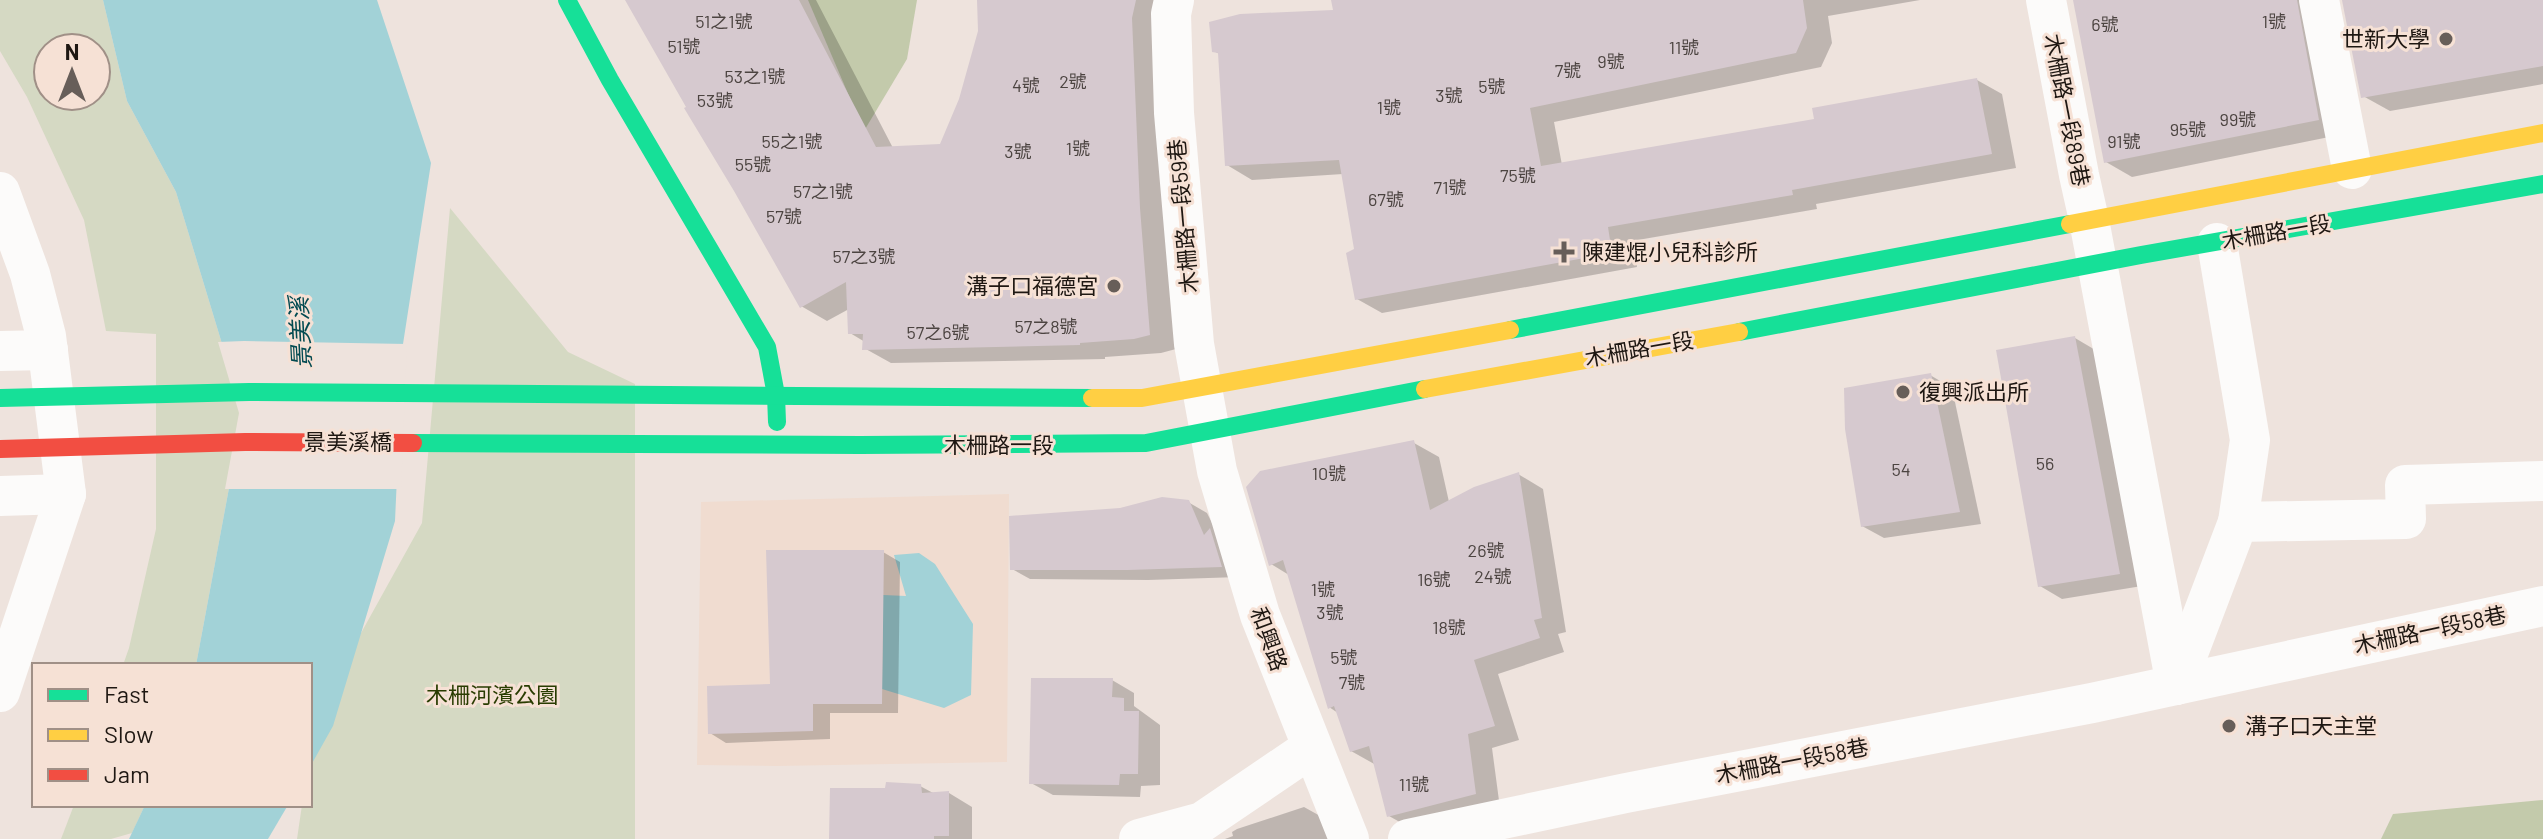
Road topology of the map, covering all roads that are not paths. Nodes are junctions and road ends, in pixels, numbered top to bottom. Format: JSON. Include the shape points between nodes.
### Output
{"nodes":[{"id":1,"x":567,"y":0,"type":"edge"},
{"id":2,"x":1174,"y":0,"type":"edge"},
{"id":3,"x":2046,"y":0,"type":"edge"},
{"id":4,"x":2319,"y":0,"type":"edge"},
{"id":5,"x":2543,"y":133,"type":"edge"},
{"id":6,"x":2352,"y":169,"type":"junction"},
{"id":7,"x":2543,"y":184,"type":"edge"},
{"id":8,"x":0,"y":192,"type":"edge"},
{"id":9,"x":2089,"y":220,"type":"junction"},
{"id":10,"x":2217,"y":243,"type":"junction"},
{"id":11,"x":2098,"y":264,"type":"junction"},
{"id":12,"x":48,"y":350,"type":"junction"},
{"id":13,"x":0,"y":351,"type":"edge"},
{"id":14,"x":1201,"y":386,"type":"junction"},
{"id":15,"x":776,"y":395,"type":"junction"},
{"id":16,"x":0,"y":398,"type":"edge"},
{"id":17,"x":1210,"y":432,"type":"junction"},
{"id":18,"x":696,"y":444,"type":"joint"},
{"id":19,"x":778,"y":444,"type":"junction"},
{"id":20,"x":0,"y":449,"type":"edge"},
{"id":21,"x":2543,"y":481,"type":"edge"},
{"id":22,"x":66,"y":494,"type":"junction"},
{"id":23,"x":0,"y":496,"type":"edge"},
{"id":24,"x":2238,"y":522,"type":"junction"},
{"id":25,"x":2543,"y":606,"type":"edge"},
{"id":26,"x":2176,"y":685,"type":"junction"},
{"id":27,"x":0,"y":692,"type":"edge"},
{"id":28,"x":1311,"y":748,"type":"junction"},
{"id":29,"x":1139,"y":839,"type":"edge"},
{"id":30,"x":1349,"y":839,"type":"edge"},
{"id":31,"x":1408,"y":839,"type":"edge"}],
"edges":[{"from":1,"to":15,"type":"main road","via":[[767,347]]},
{"from":2,"to":14,"type":"street","name":"木柵路一段59巷","via":[[1174,113]]},
{"from":3,"to":9,"type":"street","name":"木柵路一段89巷"},
{"from":4,"to":6,"type":"street"},
{"from":5,"to":6,"type":"main road","name":"木柵路一段"},
{"from":6,"to":9,"type":"main road","name":"木柵路一段"},
{"from":7,"to":10,"type":"main road","name":"木柵路一段"},
{"from":8,"to":12,"type":"street","via":[[30,274]]},
{"from":9,"to":11,"type":"street"},
{"from":9,"to":14,"type":"main road","name":"木柵路一段"},
{"from":10,"to":11,"type":"main road","name":"木柵路一段"},
{"from":10,"to":24,"type":"street","via":[[2250,440]]},
{"from":11,"to":17,"type":"main road","name":"木柵路一段"},
{"from":11,"to":26,"type":"street"},
{"from":12,"to":13,"type":"street"},
{"from":12,"to":22,"type":"street"},
{"from":14,"to":15,"type":"main road","name":"木柵路一段","via":[[1142,398]]},
{"from":14,"to":17,"type":"street","name":"木柵路一段59巷"},
{"from":15,"to":16,"type":"main road","name":"木柵路一段","via":[[249,392]]},
{"from":15,"to":19,"type":"main road"},
{"from":17,"to":19,"type":"main road","name":"木柵路一段","via":[[1146,443]]},
{"from":17,"to":28,"type":"street","name":"和興路","via":[[1260,615]]},
{"from":18,"to":19,"type":"main road","name":"木柵路一段"},
{"from":18,"to":20,"type":"main road","name":"景美溪橋","via":[[245,442]]},
{"from":21,"to":24,"type":"street","via":[[2405,485],[2406,519]]},
{"from":22,"to":23,"type":"street"},
{"from":22,"to":27,"type":"street"},
{"from":24,"to":26,"type":"street"},
{"from":25,"to":26,"type":"street","name":"木柵路一段58巷"},
{"from":26,"to":31,"type":"street","name":"木柵路一段58巷"},
{"from":28,"to":29,"type":"street","via":[[1202,822]]},
{"from":28,"to":30,"type":"street","name":"和興路"}]}
